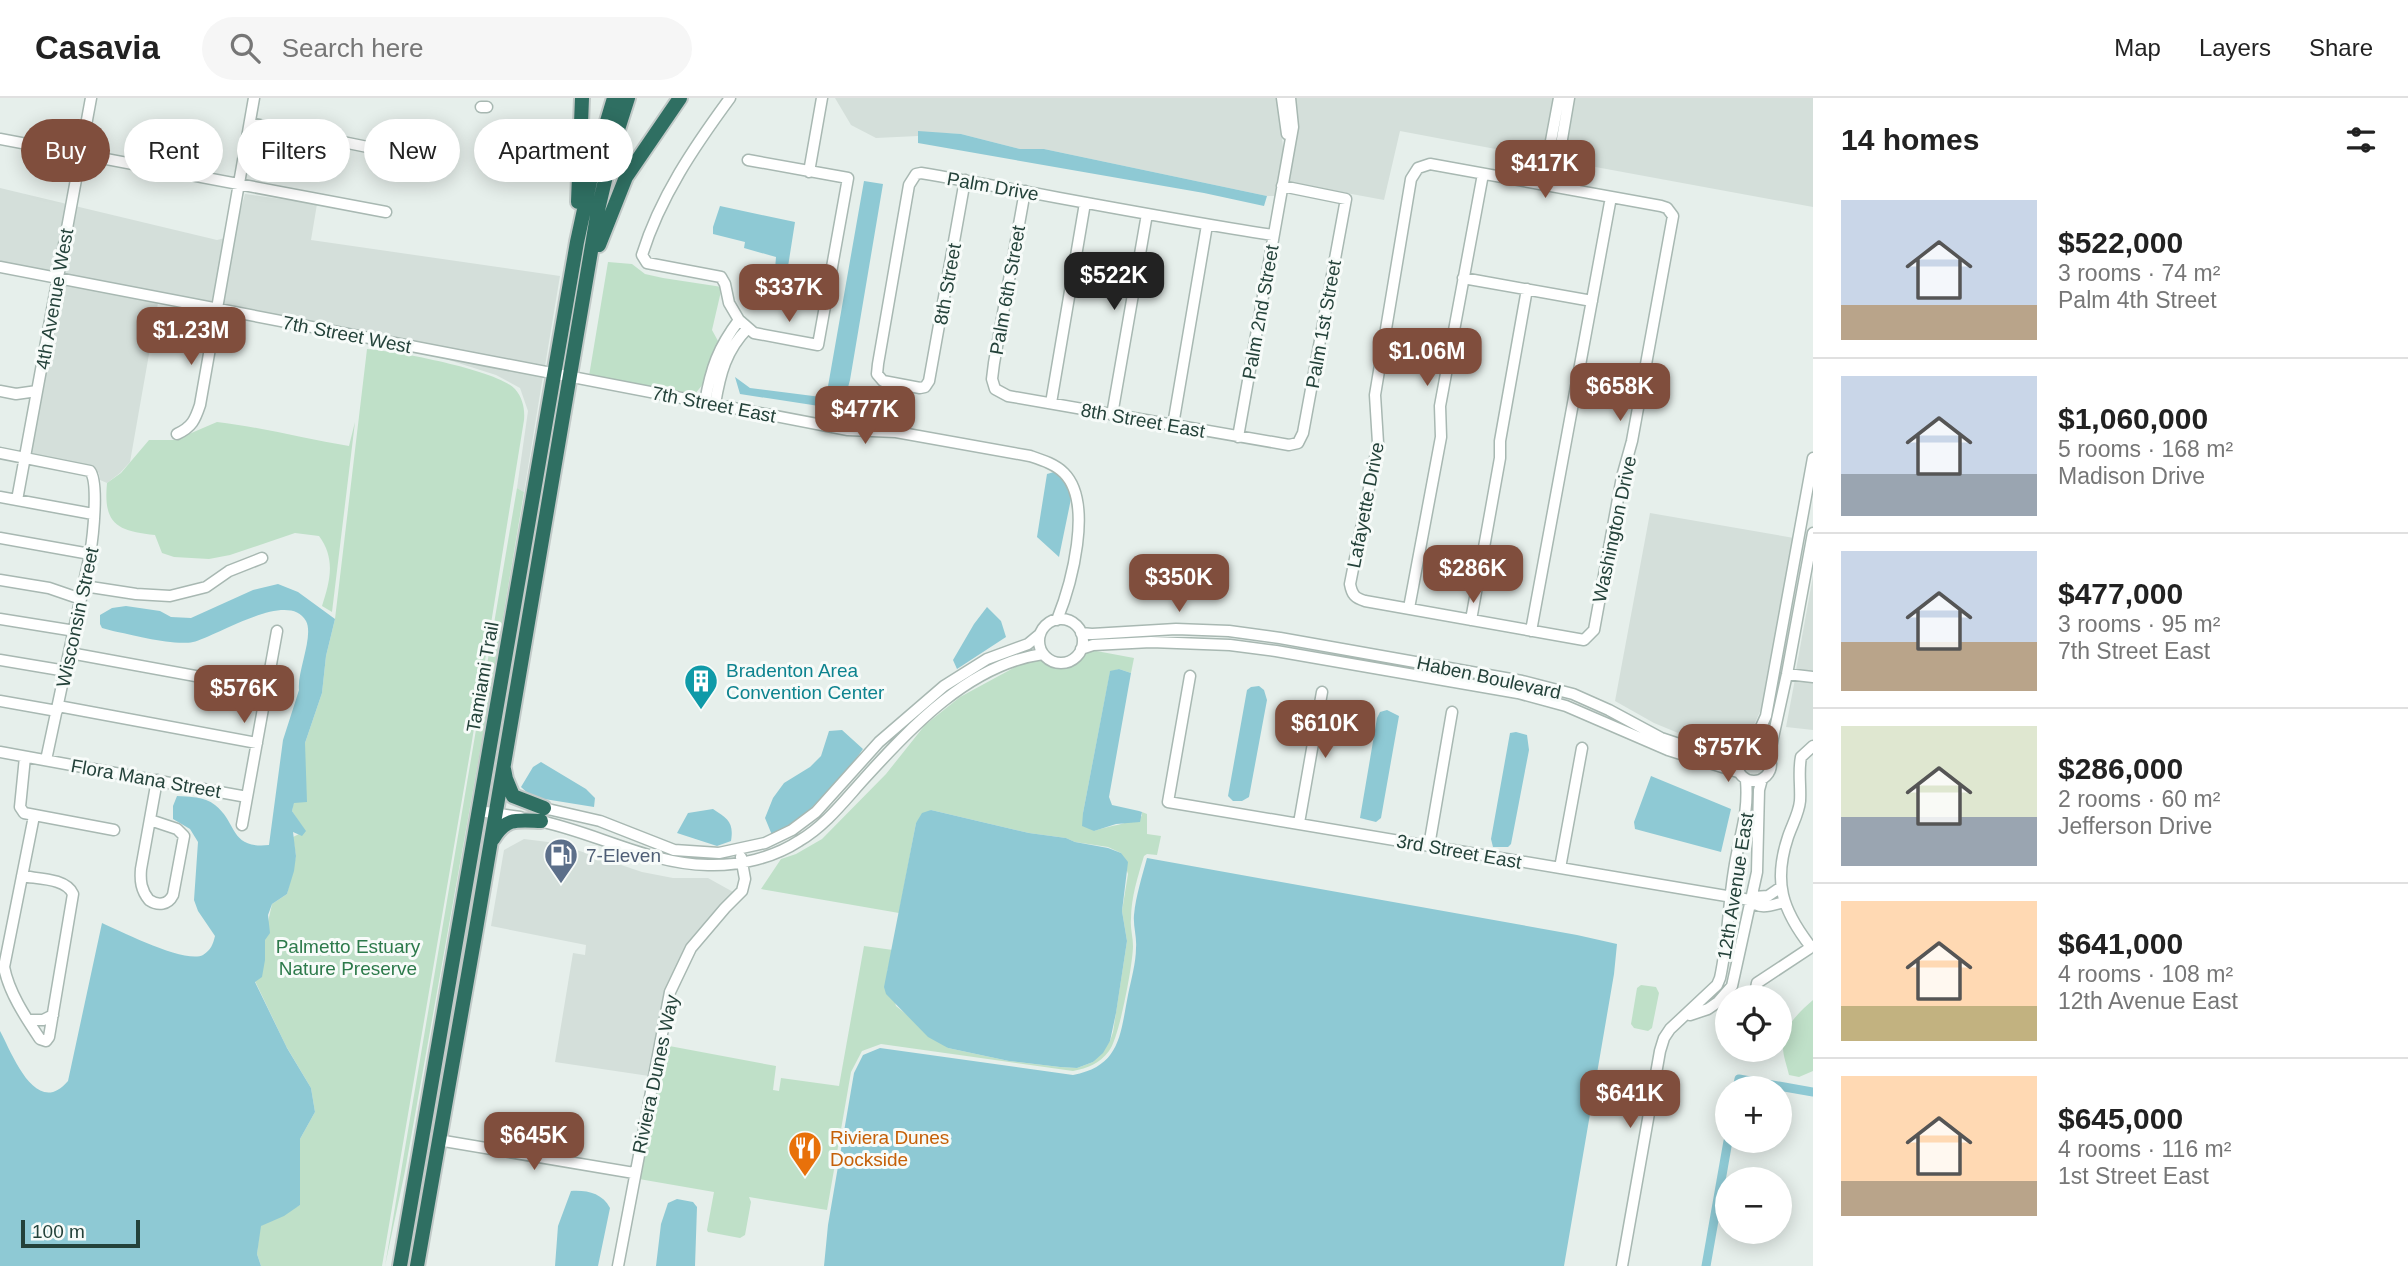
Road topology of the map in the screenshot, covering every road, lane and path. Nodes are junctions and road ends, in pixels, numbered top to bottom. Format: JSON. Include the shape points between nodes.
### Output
{"nodes":[{"id":1,"x":91,"y":98,"type":"edge"},
{"id":2,"x":254,"y":98,"type":"edge"},
{"id":3,"x":582,"y":98,"type":"edge"},
{"id":4,"x":614,"y":98,"type":"edge"},
{"id":5,"x":628,"y":98,"type":"edge"},
{"id":6,"x":680,"y":98,"type":"edge"},
{"id":7,"x":730,"y":98,"type":"edge"},
{"id":8,"x":822,"y":98,"type":"edge"},
{"id":9,"x":1282,"y":98,"type":"edge"},
{"id":10,"x":1290,"y":98,"type":"edge"},
{"id":11,"x":1559,"y":98,"type":"edge"},
{"id":12,"x":1569,"y":98,"type":"edge"},
{"id":13,"x":87,"y":119,"type":"edge"},
{"id":14,"x":251,"y":119,"type":"edge"},
{"id":15,"x":0,"y":139,"type":"edge"},
{"id":16,"x":21,"y":143,"type":"edge"},
{"id":17,"x":1288,"y":155,"type":"junction"},
{"id":18,"x":747,"y":160,"type":"dead end"},
{"id":19,"x":110,"y":161,"type":"edge"},
{"id":20,"x":809,"y":172,"type":"junction"},
{"id":21,"x":1483,"y":174,"type":"junction"},
{"id":22,"x":965,"y":180,"type":"junction"},
{"id":23,"x":76,"y":182,"type":"edge"},
{"id":24,"x":239,"y":182,"type":"edge"},
{"id":25,"x":238,"y":185,"type":"junction"},
{"id":26,"x":1549,"y":185,"type":"junction"},
{"id":27,"x":1282,"y":186,"type":"junction"},
{"id":28,"x":1025,"y":191,"type":"junction"},
{"id":29,"x":1611,"y":197,"type":"junction"},
{"id":30,"x":1085,"y":203,"type":"junction"},
{"id":31,"x":386,"y":212,"type":"dead end"},
{"id":32,"x":1147,"y":214,"type":"junction"},
{"id":33,"x":1207,"y":225,"type":"junction"},
{"id":34,"x":1273,"y":235,"type":"junction"},
{"id":35,"x":577,"y":242,"type":"junction"},
{"id":36,"x":0,"y":267,"type":"edge"},
{"id":37,"x":1463,"y":278,"type":"junction"},
{"id":38,"x":58,"y":279,"type":"junction"},
{"id":39,"x":586,"y":279,"type":"junction"},
{"id":40,"x":1527,"y":289,"type":"junction"},
{"id":41,"x":1592,"y":301,"type":"junction"},
{"id":42,"x":216,"y":309,"type":"junction"},
{"id":43,"x":739,"y":320,"type":"junction"},
{"id":44,"x":748,"y":328,"type":"junction"},
{"id":45,"x":729,"y":342,"type":"junction"},
{"id":46,"x":554,"y":373,"type":"junction"},
{"id":47,"x":570,"y":376,"type":"junction"},
{"id":48,"x":925,"y":387,"type":"joint"},
{"id":49,"x":995,"y":389,"type":"joint"},
{"id":50,"x":0,"y":391,"type":"edge"},
{"id":51,"x":37,"y":391,"type":"junction"},
{"id":52,"x":710,"y":403,"type":"junction"},
{"id":53,"x":1051,"y":403,"type":"junction"},
{"id":54,"x":1112,"y":415,"type":"junction"},
{"id":55,"x":1173,"y":425,"type":"junction"},
{"id":56,"x":177,"y":435,"type":"dead end"},
{"id":57,"x":1238,"y":438,"type":"junction"},
{"id":58,"x":1294,"y":445,"type":"joint"},
{"id":59,"x":0,"y":453,"type":"edge"},
{"id":60,"x":26,"y":457,"type":"junction"},
{"id":61,"x":1813,"y":458,"type":"edge"},
{"id":62,"x":0,"y":497,"type":"edge"},
{"id":63,"x":17,"y":500,"type":"junction"},
{"id":64,"x":93,"y":514,"type":"junction"},
{"id":65,"x":1813,"y":533,"type":"edge"},
{"id":66,"x":0,"y":538,"type":"edge"},
{"id":67,"x":90,"y":554,"type":"junction"},
{"id":68,"x":262,"y":558,"type":"dead end"},
{"id":69,"x":1793,"y":570,"type":"junction"},
{"id":70,"x":1806,"y":572,"type":"junction"},
{"id":71,"x":0,"y":580,"type":"edge"},
{"id":72,"x":84,"y":586,"type":"junction"},
{"id":73,"x":1068,"y":593,"type":"junction"},
{"id":74,"x":81,"y":599,"type":"junction"},
{"id":75,"x":1409,"y":608,"type":"junction"},
{"id":76,"x":0,"y":619,"type":"edge"},
{"id":77,"x":1057,"y":620,"type":"junction"},
{"id":78,"x":1471,"y":620,"type":"junction"},
{"id":79,"x":1071,"y":622,"type":"junction"},
{"id":80,"x":75,"y":631,"type":"junction"},
{"id":81,"x":277,"y":631,"type":"dead end"},
{"id":82,"x":1531,"y":631,"type":"junction"},
{"id":83,"x":1081,"y":633,"type":"junction"},
{"id":84,"x":1040,"y":634,"type":"junction"},
{"id":85,"x":1081,"y":649,"type":"junction"},
{"id":86,"x":70,"y":653,"type":"junction"},
{"id":87,"x":1043,"y":654,"type":"junction"},
{"id":88,"x":1393,"y":657,"type":"junction"},
{"id":89,"x":0,"y":660,"type":"edge"},
{"id":90,"x":1391,"y":670,"type":"junction"},
{"id":91,"x":66,"y":671,"type":"junction"},
{"id":92,"x":1787,"y":674,"type":"junction"},
{"id":93,"x":1190,"y":676,"type":"dead end"},
{"id":94,"x":1813,"y":677,"type":"edge"},
{"id":95,"x":266,"y":689,"type":"junction"},
{"id":96,"x":1322,"y":692,"type":"dead end"},
{"id":97,"x":0,"y":701,"type":"edge"},
{"id":98,"x":58,"y":708,"type":"junction"},
{"id":99,"x":1452,"y":712,"type":"dead end"},
{"id":100,"x":878,"y":742,"type":"junction"},
{"id":101,"x":257,"y":743,"type":"junction"},
{"id":102,"x":1813,"y":746,"type":"edge"},
{"id":103,"x":1752,"y":747,"type":"junction"},
{"id":104,"x":1583,"y":748,"type":"dead end"},
{"id":105,"x":0,"y":752,"type":"edge"},
{"id":106,"x":1740,"y":754,"type":"junction"},
{"id":107,"x":885,"y":756,"type":"junction"},
{"id":108,"x":1769,"y":756,"type":"junction"},
{"id":109,"x":25,"y":757,"type":"junction"},
{"id":110,"x":46,"y":760,"type":"junction"},
{"id":111,"x":503,"y":761,"type":"junction"},
{"id":112,"x":1742,"y":776,"type":"junction"},
{"id":113,"x":1762,"y":779,"type":"junction"},
{"id":114,"x":157,"y":780,"type":"junction"},
{"id":115,"x":247,"y":797,"type":"junction"},
{"id":116,"x":480,"y":804,"type":"junction"},
{"id":117,"x":496,"y":807,"type":"junction"},
{"id":118,"x":543,"y":815,"type":"junction"},
{"id":119,"x":34,"y":817,"type":"junction"},
{"id":120,"x":150,"y":820,"type":"junction"},
{"id":121,"x":1299,"y":823,"type":"junction"},
{"id":122,"x":242,"y":825,"type":"dead end"},
{"id":123,"x":114,"y":830,"type":"dead end"},
{"id":124,"x":1429,"y":846,"type":"junction"},
{"id":125,"x":489,"y":847,"type":"junction"},
{"id":126,"x":740,"y":849,"type":"junction"},
{"id":127,"x":741,"y":863,"type":"junction"},
{"id":128,"x":1560,"y":868,"type":"junction"},
{"id":129,"x":22,"y":876,"type":"junction"},
{"id":130,"x":1781,"y":887,"type":"junction"},
{"id":131,"x":1731,"y":897,"type":"junction"},
{"id":132,"x":1751,"y":900,"type":"junction"},
{"id":133,"x":1784,"y":902,"type":"junction"},
{"id":134,"x":1812,"y":947,"type":"edge"},
{"id":135,"x":1757,"y":985,"type":"edge"},
{"id":136,"x":53,"y":1015,"type":"junction"},
{"id":137,"x":1683,"y":1018,"type":"junction"},
{"id":138,"x":28,"y":1020,"type":"junction"},
{"id":139,"x":438,"y":1140,"type":"junction"},
{"id":140,"x":634,"y":1173,"type":"junction"},
{"id":141,"x":400,"y":1266,"type":"edge"},
{"id":142,"x":416,"y":1266,"type":"edge"},
{"id":143,"x":618,"y":1266,"type":"edge"},
{"id":144,"x":1622,"y":1266,"type":"edge"}],
"edges":[{"from":1,"to":13,"type":"street","name":"4th Avenue West"},
{"from":2,"to":14,"type":"street"},
{"from":3,"to":35,"type":"highway"},
{"from":4,"to":35,"type":"highway","name":"Tamiami Trail"},
{"from":5,"to":39,"type":"highway","name":"Tamiami Trail","via":[[604,181]]},
{"from":6,"to":39,"type":"highway","via":[[626,177]]},
{"from":7,"to":43,"type":"street","via":[[689,154],[652,224],[642,255],[647,263],[721,278]]},
{"from":8,"to":20,"type":"street"},
{"from":9,"to":17,"type":"street"},
{"from":10,"to":17,"type":"street","via":[[1293,127]]},
{"from":11,"to":26,"type":"street"},
{"from":12,"to":26,"type":"street"},
{"from":15,"to":16,"type":"street"},
{"from":17,"to":27,"type":"street","name":"Palm 2nd Street"},
{"from":18,"to":20,"type":"street"},
{"from":19,"to":25,"type":"street"},
{"from":20,"to":44,"type":"street","via":[[848,178],[818,345]]},
{"from":21,"to":26,"type":"street"},
{"from":21,"to":37,"type":"street"},
{"from":21,"to":75,"type":"street","name":"Lafayette Drive","via":[[1430,164],[1418,168],[1411,179],[1375,395],[1379,432],[1350,584],[1353,594],[1366,601]]},
{"from":22,"to":28,"type":"street","name":"Palm Drive"},
{"from":22,"to":48,"type":"street","name":"8th Street"},
{"from":22,"to":48,"type":"street","name":"Palm Drive","via":[[921,173],[910,180],[877,374],[883,381]]},
{"from":23,"to":38,"type":"street","name":"4th Avenue West"},
{"from":24,"to":25,"type":"street"},
{"from":25,"to":31,"type":"street"},
{"from":25,"to":42,"type":"street"},
{"from":26,"to":29,"type":"street"},
{"from":27,"to":34,"type":"street","name":"Palm 2nd Street"},
{"from":27,"to":58,"type":"street","name":"Palm 1st Street","via":[[1346,199],[1303,433]]},
{"from":28,"to":30,"type":"street","name":"Palm Drive"},
{"from":28,"to":49,"type":"street","name":"Palm 6th Street","via":[[994,363]]},
{"from":29,"to":41,"type":"street"},
{"from":29,"to":82,"type":"street","name":"Washington Drive","via":[[1661,206],[1672,212],[1673,220],[1594,630],[1589,638],[1579,640]]},
{"from":30,"to":32,"type":"street","name":"Palm Drive"},
{"from":30,"to":53,"type":"street"},
{"from":32,"to":33,"type":"street","name":"Palm Drive"},
{"from":32,"to":54,"type":"street"},
{"from":33,"to":34,"type":"street","name":"Palm Drive"},
{"from":33,"to":55,"type":"street"},
{"from":34,"to":57,"type":"street","name":"Palm 2nd Street"},
{"from":35,"to":46,"type":"highway","name":"Tamiami Trail"},
{"from":36,"to":38,"type":"street","name":"7th Street West"},
{"from":37,"to":40,"type":"street"},
{"from":37,"to":75,"type":"street","via":[[1440,406],[1441,437]]},
{"from":38,"to":42,"type":"street","name":"7th Street West"},
{"from":38,"to":51,"type":"street","name":"4th Avenue West"},
{"from":39,"to":47,"type":"highway","name":"Tamiami Trail"},
{"from":40,"to":41,"type":"street"},
{"from":40,"to":78,"type":"street"},
{"from":41,"to":82,"type":"street"},
{"from":42,"to":46,"type":"street","name":"7th Street West"},
{"from":42,"to":56,"type":"street","via":[[197,416],[189,429]]},
{"from":43,"to":44,"type":"street"},
{"from":43,"to":45,"type":"street"},
{"from":44,"to":45,"type":"street"},
{"from":45,"to":52,"type":"street","via":[[716,370]]},
{"from":46,"to":47,"type":"street","name":"7th Street West"},
{"from":46,"to":116,"type":"highway","name":"Tamiami Trail"},
{"from":47,"to":52,"type":"street","name":"7th Street East"},
{"from":47,"to":111,"type":"highway","name":"Tamiami Trail"},
{"from":49,"to":53,"type":"street","name":"8th Street East"},
{"from":50,"to":51,"type":"street"},
{"from":51,"to":60,"type":"street","name":"4th Avenue West"},
{"from":52,"to":73,"type":"street","name":"7th Street East","via":[[848,430],[896,432],[1046,462],[1063,472],[1078,499],[1080,517]]},
{"from":53,"to":54,"type":"street","name":"8th Street East"},
{"from":54,"to":55,"type":"street","name":"8th Street East"},
{"from":55,"to":57,"type":"street","name":"8th Street East"},
{"from":57,"to":58,"type":"street","name":"8th Street East"},
{"from":59,"to":60,"type":"street"},
{"from":60,"to":63,"type":"street","name":"4th Avenue West"},
{"from":60,"to":64,"type":"street","name":"Wisconsin Street","via":[[90,471],[96,485]]},
{"from":61,"to":69,"type":"street"},
{"from":62,"to":63,"type":"street"},
{"from":63,"to":64,"type":"street"},
{"from":64,"to":67,"type":"street","name":"Wisconsin Street"},
{"from":65,"to":70,"type":"street"},
{"from":66,"to":67,"type":"street"},
{"from":67,"to":72,"type":"street","name":"Wisconsin Street"},
{"from":68,"to":72,"type":"street","via":[[229,571],[206,587],[170,596]]},
{"from":69,"to":70,"type":"street"},
{"from":69,"to":103,"type":"street","via":[[1766,716]]},
{"from":70,"to":92,"type":"street"},
{"from":71,"to":74,"type":"street"},
{"from":72,"to":74,"type":"street","name":"Wisconsin Street"},
{"from":73,"to":77,"type":"street","name":"7th Street East"},
{"from":73,"to":79,"type":"street","name":"7th Street East"},
{"from":74,"to":80,"type":"street","name":"Wisconsin Street"},
{"from":75,"to":78,"type":"street"},
{"from":76,"to":80,"type":"street"},
{"from":77,"to":79,"type":"street"},
{"from":77,"to":84,"type":"street","via":[[1046,624]]},
{"from":78,"to":82,"type":"street"},
{"from":79,"to":83,"type":"street"},
{"from":80,"to":86,"type":"street","name":"Wisconsin Street"},
{"from":81,"to":95,"type":"street"},
{"from":83,"to":85,"type":"street"},
{"from":83,"to":88,"type":"street","name":"Haben Boulevard","via":[[1212,630]]},
{"from":84,"to":87,"type":"street"},
{"from":84,"to":100,"type":"street","via":[[962,674]]},
{"from":85,"to":87,"type":"street","via":[[1073,659],[1060,663]]},
{"from":85,"to":90,"type":"street","name":"Haben Boulevard","via":[[1152,642],[1230,645]]},
{"from":86,"to":91,"type":"street","name":"Wisconsin Street"},
{"from":86,"to":95,"type":"street"},
{"from":87,"to":107,"type":"street","via":[[1023,657],[966,686]]},
{"from":88,"to":90,"type":"street","name":"Haben Boulevard"},
{"from":88,"to":106,"type":"street","name":"Haben Boulevard","via":[[1573,694],[1661,738]]},
{"from":89,"to":91,"type":"street"},
{"from":90,"to":112,"type":"street","name":"Haben Boulevard","via":[[1544,699]]},
{"from":91,"to":98,"type":"street","name":"Wisconsin Street"},
{"from":92,"to":94,"type":"street"},
{"from":92,"to":108,"type":"street"},
{"from":93,"to":121,"type":"street","name":"3rd Street East","via":[[1168,802]]},
{"from":95,"to":101,"type":"street"},
{"from":96,"to":121,"type":"street"},
{"from":97,"to":98,"type":"street"},
{"from":98,"to":101,"type":"street"},
{"from":98,"to":110,"type":"street","name":"Wisconsin Street"},
{"from":99,"to":124,"type":"street"},
{"from":100,"to":107,"type":"street"},
{"from":100,"to":126,"type":"street","via":[[808,819],[775,839]]},
{"from":101,"to":115,"type":"street"},
{"from":102,"to":130,"type":"street","via":[[1801,757],[1800,801],[1780,866]]},
{"from":103,"to":106,"type":"street"},
{"from":103,"to":108,"type":"street"},
{"from":104,"to":128,"type":"street"},
{"from":105,"to":109,"type":"street","name":"Flora Mana Street"},
{"from":106,"to":112,"type":"street","via":[[1737,761]]},
{"from":107,"to":127,"type":"street","via":[[807,836],[772,855]]},
{"from":108,"to":113,"type":"street","via":[[1770,771]]},
{"from":109,"to":110,"type":"street","name":"Flora Mana Street"},
{"from":109,"to":119,"type":"street","via":[[20,807]]},
{"from":110,"to":114,"type":"street","name":"Flora Mana Street"},
{"from":111,"to":117,"type":"highway","name":"Tamiami Trail"},
{"from":111,"to":118,"type":"highway","via":[[513,796]]},
{"from":112,"to":113,"type":"street"},
{"from":112,"to":131,"type":"street","name":"12th Avenue East","via":[[1748,803]]},
{"from":113,"to":132,"type":"street","name":"12th Avenue East"},
{"from":114,"to":115,"type":"street","name":"Flora Mana Street"},
{"from":114,"to":120,"type":"street"},
{"from":115,"to":122,"type":"street"},
{"from":116,"to":117,"type":"street"},
{"from":116,"to":141,"type":"highway","name":"Tamiami Trail"},
{"from":117,"to":118,"type":"street"},
{"from":117,"to":125,"type":"highway","name":"Tamiami Trail"},
{"from":118,"to":125,"type":"highway","via":[[504,824]]},
{"from":118,"to":126,"type":"street","via":[[600,821],[674,850],[719,853]]},
{"from":118,"to":127,"type":"street","via":[[673,862]]},
{"from":119,"to":123,"type":"street"},
{"from":119,"to":129,"type":"street"},
{"from":120,"to":120,"type":"street","via":[[142,886],[149,900],[161,904],[173,895],[184,836]]},
{"from":121,"to":124,"type":"street","name":"3rd Street East"},
{"from":124,"to":128,"type":"street","name":"3rd Street East"},
{"from":125,"to":139,"type":"highway","name":"Tamiami Trail"},
{"from":126,"to":127,"type":"street"},
{"from":127,"to":140,"type":"street","name":"Riviera Dunes Way","via":[[742,891],[691,948],[670,992]]},
{"from":128,"to":131,"type":"street","name":"3rd Street East"},
{"from":129,"to":136,"type":"street","via":[[64,884],[73,894]]},
{"from":129,"to":138,"type":"street","via":[[4,967],[6,980]]},
{"from":130,"to":132,"type":"street"},
{"from":130,"to":133,"type":"street"},
{"from":131,"to":132,"type":"street","name":"3rd Street East"},
{"from":131,"to":137,"type":"street","name":"12th Avenue East","via":[[1720,978]]},
{"from":132,"to":133,"type":"street","name":"3rd Street East","via":[[1765,908]]},
{"from":132,"to":137,"type":"street","name":"12th Avenue East","via":[[1728,992],[1708,1009]]},
{"from":133,"to":134,"type":"street"},
{"from":134,"to":135,"type":"street"},
{"from":136,"to":138,"type":"street"},
{"from":136,"to":138,"type":"street","via":[[46,1041]]},
{"from":137,"to":144,"type":"street","name":"12th Avenue East","via":[[1670,1028],[1660,1051]]},
{"from":139,"to":140,"type":"street"},
{"from":139,"to":142,"type":"highway","name":"Tamiami Trail"},
{"from":140,"to":143,"type":"street","name":"Riviera Dunes Way"}]}
